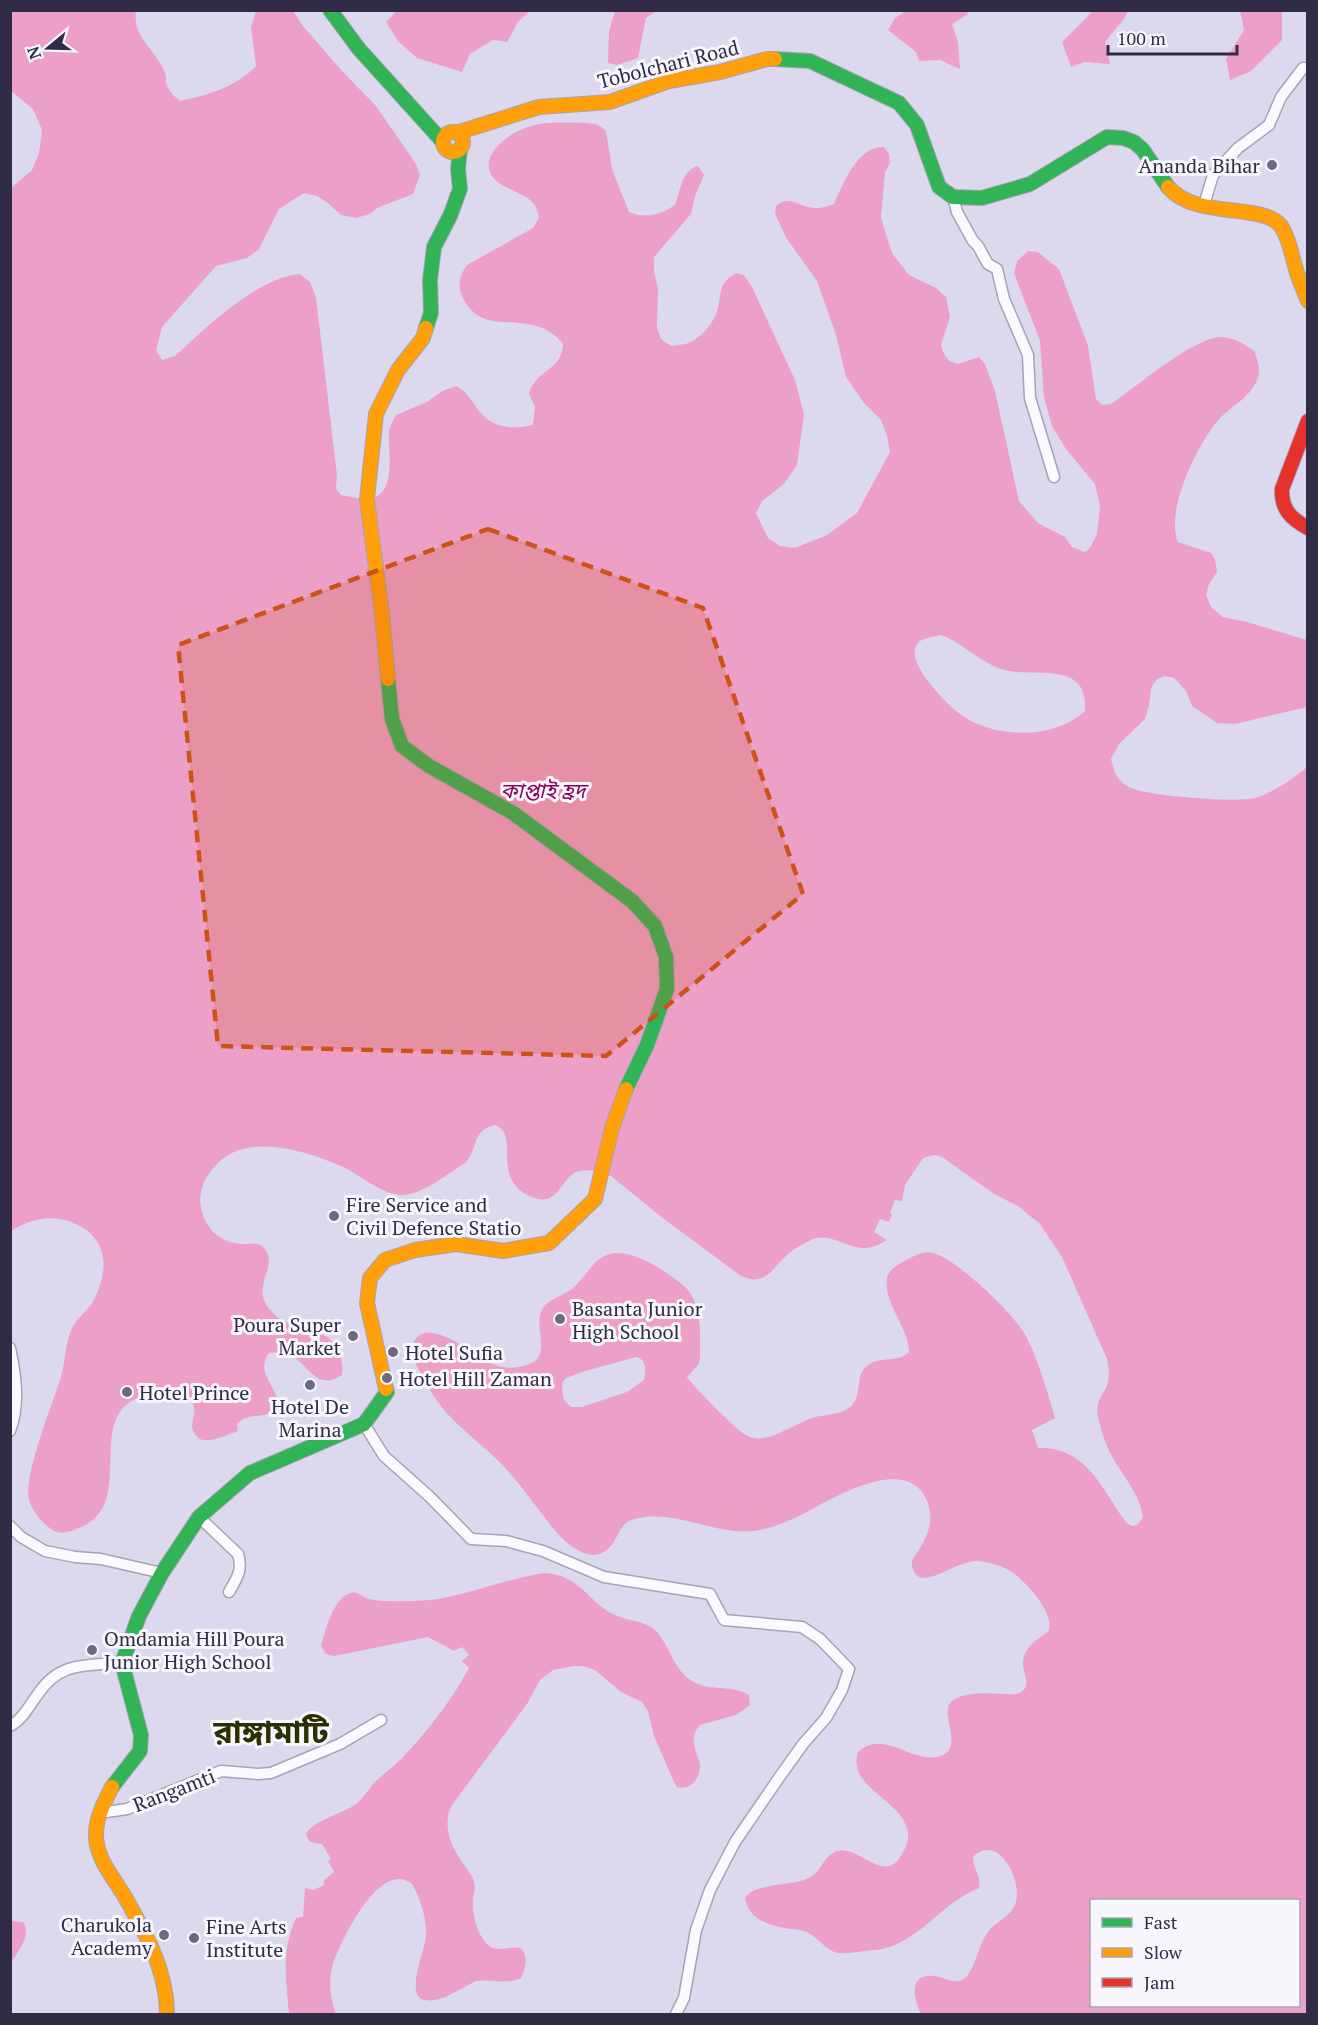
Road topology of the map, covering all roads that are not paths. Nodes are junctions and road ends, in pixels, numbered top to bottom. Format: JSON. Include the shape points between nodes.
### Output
{"nodes":[{"id":1,"x":330,"y":10,"type":"edge"},
{"id":2,"x":1308,"y":68,"type":"edge"},
{"id":3,"x":454,"y":142,"type":"junction"},
{"id":4,"x":953,"y":197,"type":"junction"},
{"id":5,"x":1204,"y":205,"type":"junction"},
{"id":6,"x":1303,"y":272,"type":"edge"},
{"id":7,"x":1308,"y":301,"type":"edge"},
{"id":8,"x":1308,"y":421,"type":"edge"},
{"id":9,"x":1054,"y":477,"type":"dead end"},
{"id":10,"x":1308,"y":528,"type":"edge"},
{"id":11,"x":10,"y":1348,"type":"edge"},
{"id":12,"x":364,"y":1424,"type":"junction"},
{"id":13,"x":10,"y":1431,"type":"edge"},
{"id":14,"x":199,"y":1517,"type":"junction"},
{"id":15,"x":10,"y":1526,"type":"edge"},
{"id":16,"x":162,"y":1573,"type":"junction"},
{"id":17,"x":229,"y":1592,"type":"dead end"},
{"id":18,"x":122,"y":1663,"type":"junction"},
{"id":19,"x":381,"y":1720,"type":"dead end"},
{"id":20,"x":10,"y":1726,"type":"edge"},
{"id":21,"x":99,"y":1813,"type":"junction"},
{"id":22,"x":167,"y":2014,"type":"edge"},
{"id":23,"x":676,"y":2014,"type":"edge"}],
"edges":[{"from":1,"to":3,"type":"main road","via":[[359,49],[429,127]]},
{"from":2,"to":5,"type":"street","via":[[1303,68],[1281,97],[1269,125],[1238,148],[1213,175]]},
{"from":3,"to":4,"type":"main road","name":"Tobolchari Road","via":[[482,125],[539,107],[610,102],[669,81],[767,59],[810,62],[899,103],[917,125],[939,187]]},
{"from":3,"to":12,"type":"main road","via":[[460,189],[434,247],[431,313],[423,338],[398,370],[376,414],[367,499],[392,719],[402,746],[429,766],[513,813],[632,901],[655,926],[666,957],[667,989],[647,1045],[625,1090],[595,1199],[549,1243],[503,1251],[456,1244],[415,1250],[385,1260],[370,1278],[367,1303],[387,1392]]},
{"from":4,"to":5,"type":"main road","via":[[982,198],[1030,184],[1107,137],[1120,135],[1142,148],[1168,190],[1184,200]]},
{"from":4,"to":9,"type":"street","via":[[972,241],[988,264],[997,269],[1004,299],[1028,356],[1030,398]]},
{"from":5,"to":6,"type":"main road","via":[[1262,214],[1278,222]]},
{"from":6,"to":7,"type":"main road"},
{"from":8,"to":10,"type":"main road","via":[[1281,500],[1286,513]]},
{"from":11,"to":13,"type":"street","via":[[16,1396]]},
{"from":12,"to":14,"type":"main road","via":[[250,1473]]},
{"from":12,"to":23,"type":"street","via":[[384,1456],[471,1539],[506,1540],[604,1577],[710,1594],[724,1620],[802,1627],[820,1639],[849,1669],[826,1718],[803,1744],[735,1842],[710,1890],[696,1930],[684,1998]]},
{"from":14,"to":16,"type":"main road"},
{"from":14,"to":17,"type":"street","via":[[238,1554],[240,1574]]},
{"from":15,"to":16,"type":"street","via":[[45,1551]]},
{"from":16,"to":18,"type":"main road","via":[[139,1616]]},
{"from":18,"to":20,"type":"street","via":[[75,1667],[57,1673],[46,1682],[20,1721]]},
{"from":18,"to":21,"type":"main road","via":[[141,1735],[140,1751]]},
{"from":19,"to":21,"type":"street","name":"Rangamti","via":[[340,1744],[271,1773],[221,1771],[127,1809]]},
{"from":21,"to":22,"type":"main road","via":[[96,1836],[101,1858],[159,1963]]}]}
